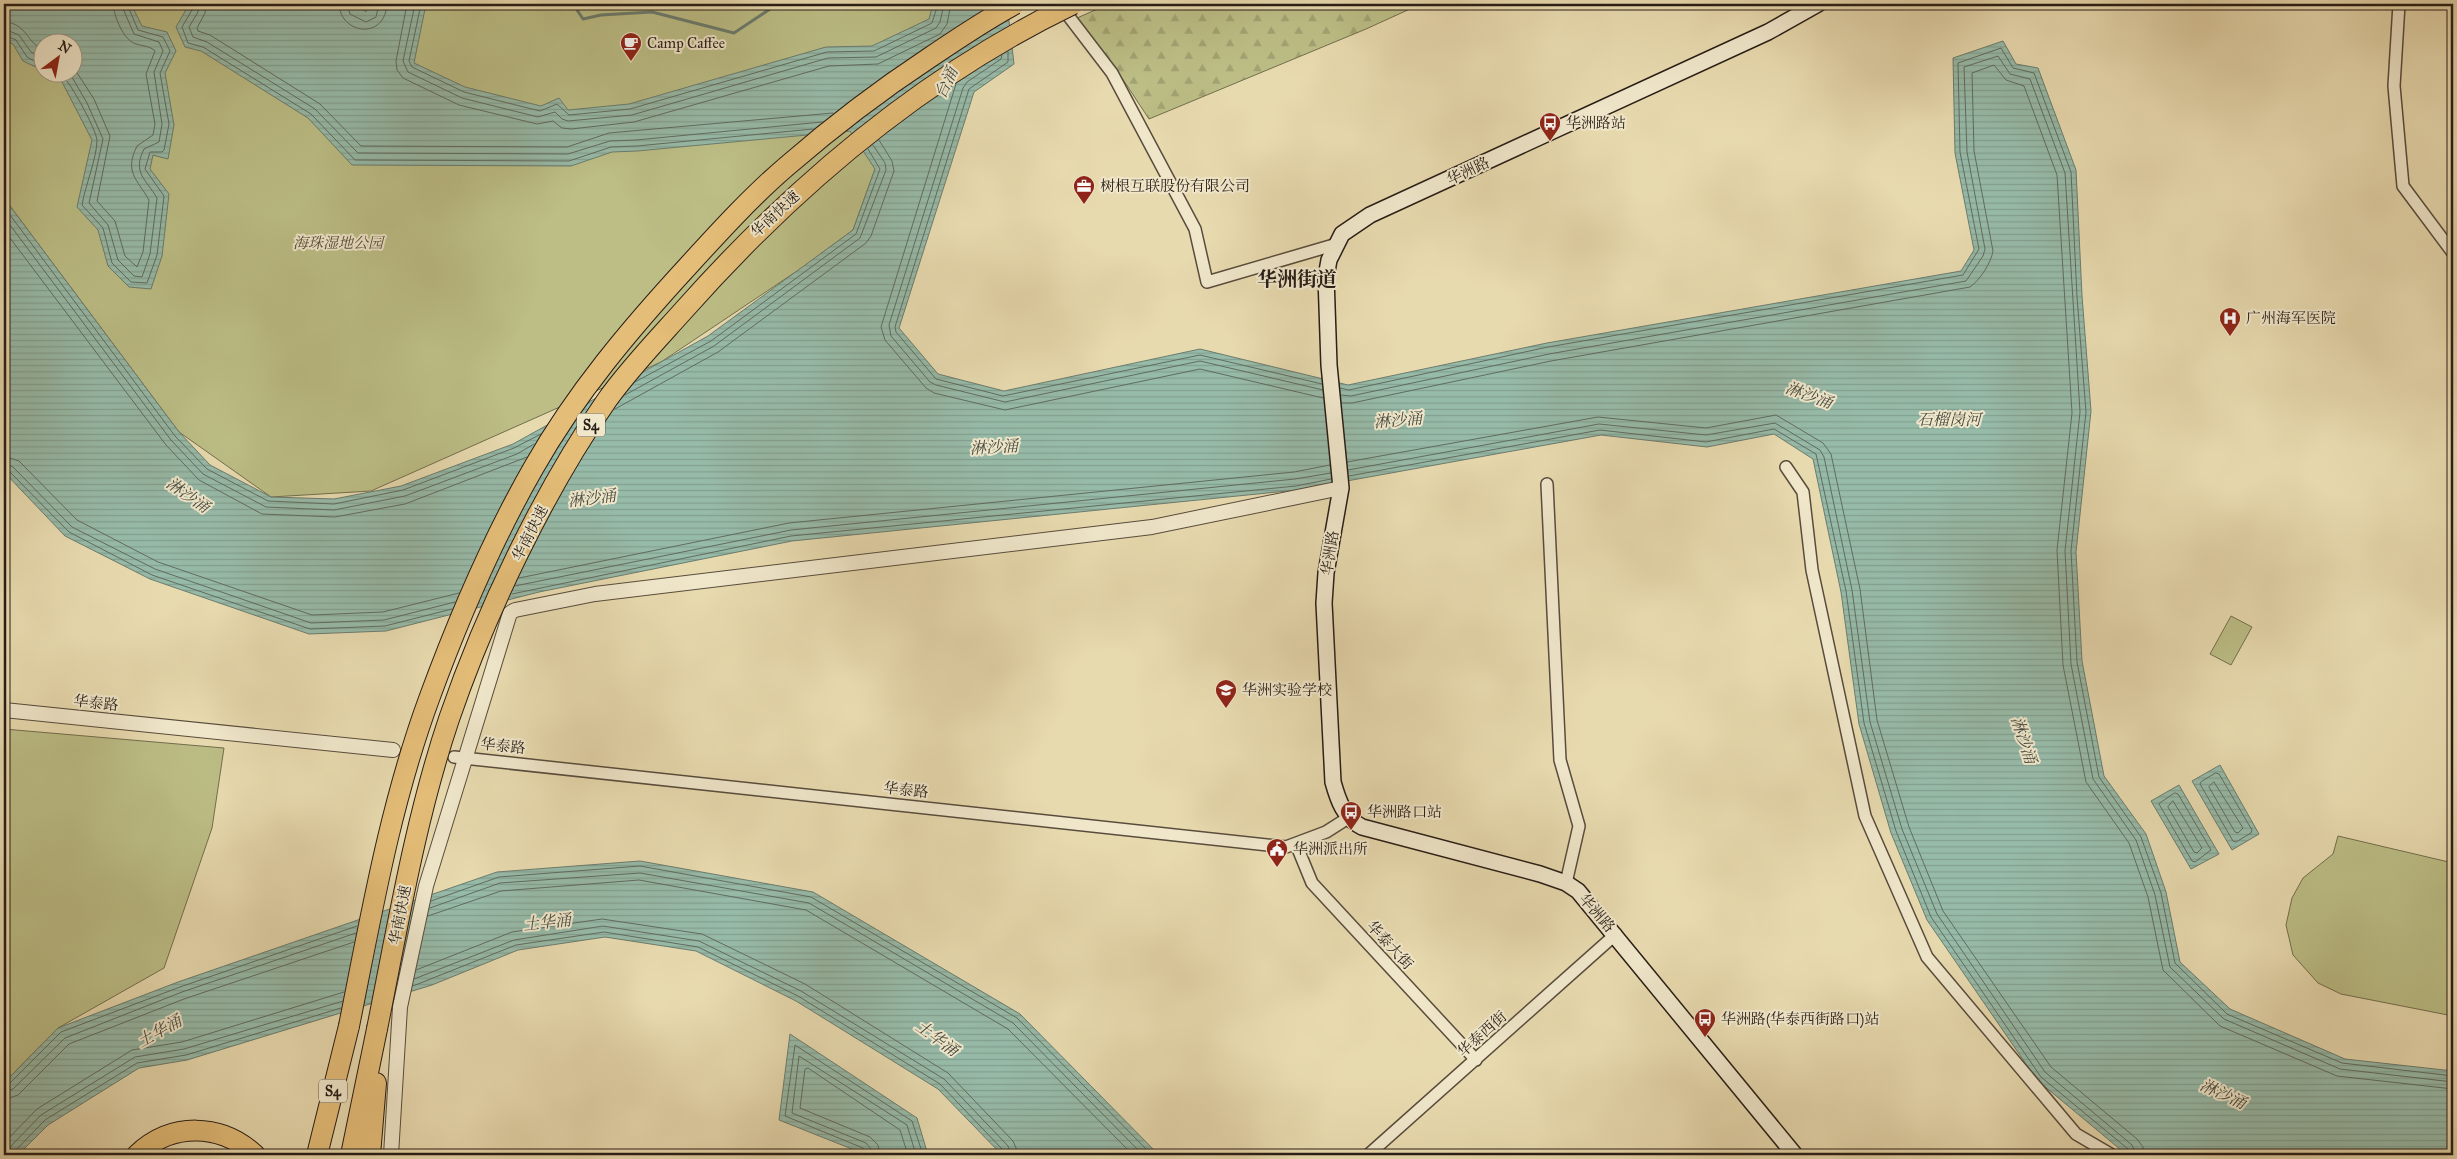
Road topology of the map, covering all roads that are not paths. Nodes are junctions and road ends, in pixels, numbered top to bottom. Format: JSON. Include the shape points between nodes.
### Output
{"nodes":[{"id":1,"x":1015,"y":4,"type":"edge"},
{"id":2,"x":1059,"y":4,"type":"edge"},
{"id":3,"x":1073,"y":4,"type":"edge"},
{"id":4,"x":1818,"y":4,"type":"edge"},
{"id":5,"x":2399,"y":4,"type":"edge"},
{"id":6,"x":1337,"y":244,"type":"junction"},
{"id":7,"x":2453,"y":253,"type":"edge"},
{"id":8,"x":1786,"y":466,"type":"dead end"},
{"id":9,"x":1547,"y":484,"type":"dead end"},
{"id":10,"x":1341,"y":488,"type":"junction"},
{"id":11,"x":4,"y":710,"type":"edge"},
{"id":12,"x":393,"y":750,"type":"dead end"},
{"id":13,"x":460,"y":758,"type":"junction"},
{"id":14,"x":1348,"y":818,"type":"junction"},
{"id":15,"x":1296,"y":844,"type":"junction"},
{"id":16,"x":1566,"y":883,"type":"junction"},
{"id":17,"x":1616,"y":934,"type":"junction"},
{"id":18,"x":377,"y":1029,"type":"junction"},
{"id":19,"x":1476,"y":1060,"type":"junction"},
{"id":20,"x":137,"y":1155,"type":"edge"},
{"id":21,"x":255,"y":1155,"type":"edge"},
{"id":22,"x":318,"y":1155,"type":"edge"},
{"id":23,"x":351,"y":1155,"type":"edge"},
{"id":24,"x":370,"y":1155,"type":"edge"},
{"id":25,"x":391,"y":1155,"type":"edge"},
{"id":26,"x":1368,"y":1155,"type":"edge"},
{"id":27,"x":1795,"y":1155,"type":"edge"},
{"id":28,"x":2112,"y":1155,"type":"edge"}],
"edges":[{"from":1,"to":22,"type":"highway","name":"华南快速","number":"S4","bridge":true,"via":[[842,119],[742,208],[639,320],[602,366],[533,468],[474,588],[428,699],[390,828],[349,1026]]},
{"from":2,"to":6,"type":"street","via":[[1112,74],[1195,229],[1207,282]]},
{"from":3,"to":18,"type":"highway","name":"华南快速","number":"S4","bridge":true,"via":[[1047,16],[953,73],[839,157],[746,241],[609,398],[551,492],[466,673],[415,835]]},
{"from":4,"to":6,"type":"main road","name":"华洲路","via":[[1759,36],[1370,215],[1342,234]]},
{"from":5,"to":7,"type":"street","via":[[2394,86],[2403,186]]},
{"from":6,"to":10,"type":"main road","name":"华洲路","via":[[1329,260],[1326,277],[1329,365]]},
{"from":8,"to":28,"type":"street","via":[[1803,492],[1812,570],[1865,816],[1927,957],[2076,1134]]},
{"from":9,"to":16,"type":"street","via":[[1560,760],[1579,826]]},
{"from":10,"to":13,"type":"street","via":[[1152,527],[595,594],[514,610],[510,613]]},
{"from":10,"to":14,"type":"main road","name":"华洲路","via":[[1324,603],[1334,782]]},
{"from":11,"to":12,"type":"street","name":"华泰路"},
{"from":13,"to":15,"type":"street","name":"华泰路","via":[[1222,841],[1286,847]]},
{"from":13,"to":25,"type":"street","via":[[426,886],[400,1007]]},
{"from":14,"to":15,"type":"street","name":"华泰路","via":[[1326,832]]},
{"from":14,"to":16,"type":"main road","name":"华洲路","via":[[1362,827]]},
{"from":15,"to":19,"type":"street","name":"华泰大街","via":[[1312,883]]},
{"from":16,"to":17,"type":"main road","name":"华洲路","via":[[1589,901]]},
{"from":17,"to":19,"type":"street","name":"华泰西街"},
{"from":17,"to":27,"type":"main road","name":"华洲路","via":[[1669,1004]]},
{"from":18,"to":23,"type":"highway","name":"华南快速","number":"S4"},
{"from":18,"to":24,"type":"highway"},
{"from":19,"to":26,"type":"street","name":"华泰西街"},
{"from":20,"to":21,"type":"highway","via":[[169,1134],[195,1130],[232,1138]]}]}
